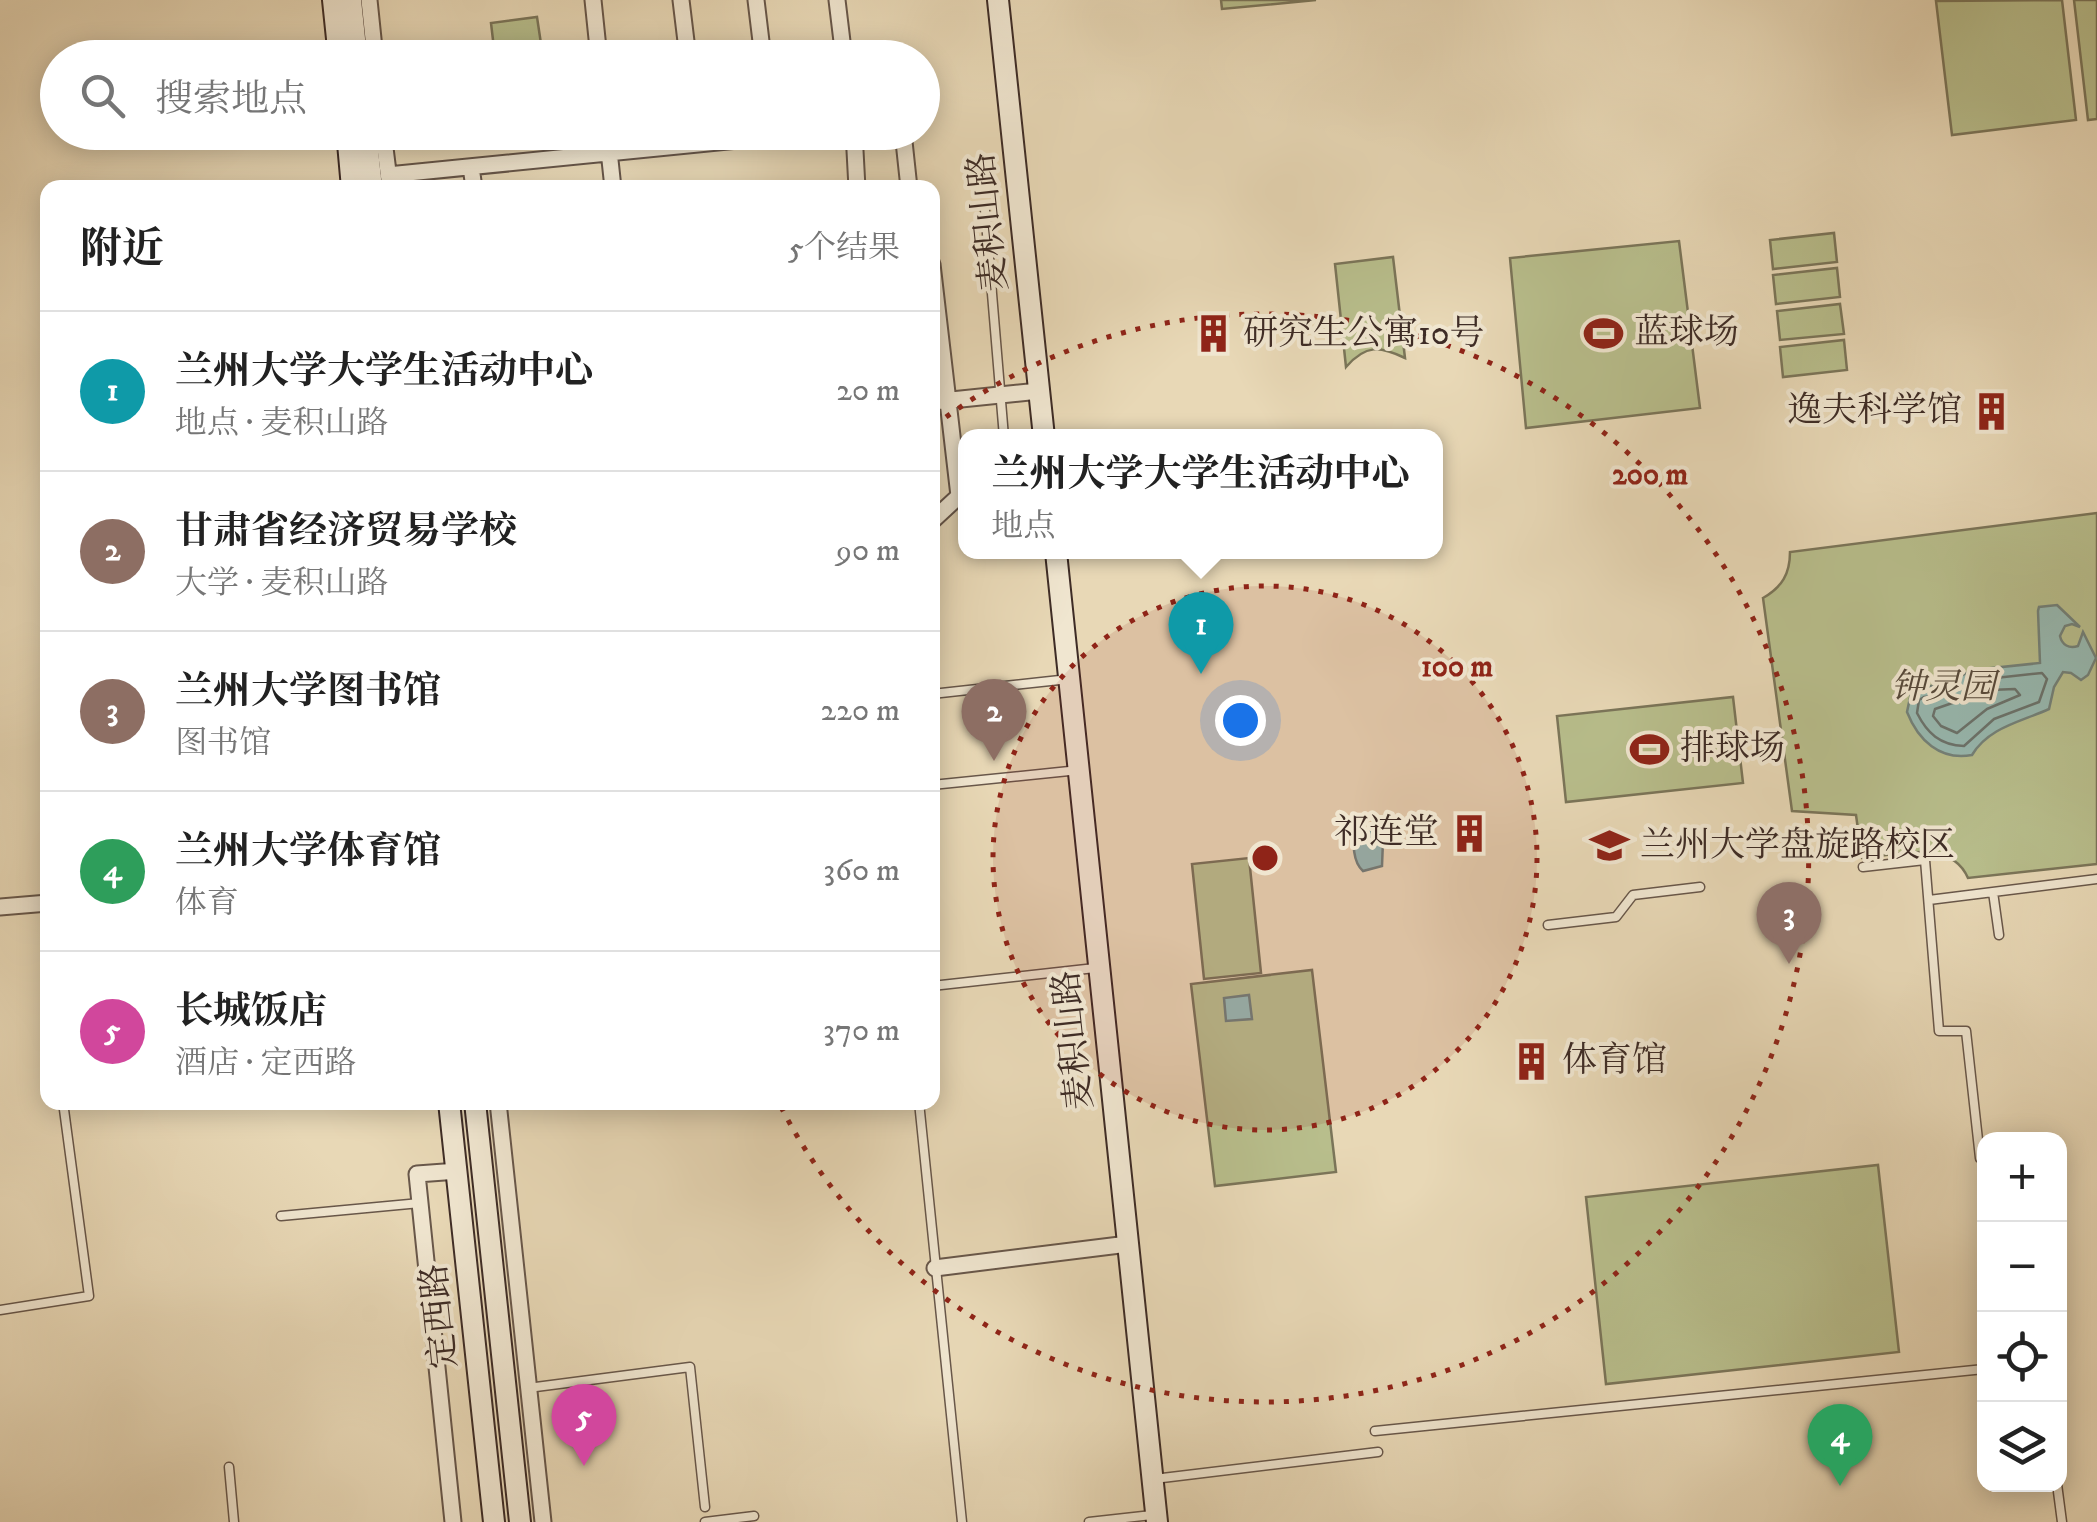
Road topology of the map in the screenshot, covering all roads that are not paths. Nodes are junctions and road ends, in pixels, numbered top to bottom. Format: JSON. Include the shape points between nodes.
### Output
{"nodes":[{"id":1,"x":333,"y":0,"type":"edge"},
{"id":2,"x":350,"y":0,"type":"edge"},
{"id":3,"x":369,"y":0,"type":"edge"},
{"id":4,"x":593,"y":0,"type":"edge"},
{"id":5,"x":681,"y":0,"type":"edge"},
{"id":6,"x":756,"y":0,"type":"edge"},
{"id":7,"x":837,"y":0,"type":"edge"},
{"id":8,"x":998,"y":0,"type":"edge"},
{"id":9,"x":337,"y":40,"type":"edge"},
{"id":10,"x":355,"y":40,"type":"edge"},
{"id":11,"x":373,"y":40,"type":"edge"},
{"id":12,"x":597,"y":40,"type":"edge"},
{"id":13,"x":686,"y":40,"type":"edge"},
{"id":14,"x":761,"y":40,"type":"edge"},
{"id":15,"x":842,"y":40,"type":"edge"},
{"id":16,"x":349,"y":150,"type":"edge"},
{"id":17,"x":372,"y":150,"type":"edge"},
{"id":18,"x":383,"y":150,"type":"edge"},
{"id":19,"x":609,"y":150,"type":"edge"},
{"id":20,"x":627,"y":150,"type":"edge"},
{"id":21,"x":855,"y":150,"type":"edge"},
{"id":22,"x":905,"y":150,"type":"edge"},
{"id":23,"x":609,"y":153,"type":"junction"},
{"id":24,"x":471,"y":167,"type":"junction"},
{"id":25,"x":351,"y":180,"type":"edge"},
{"id":26,"x":382,"y":180,"type":"edge"},
{"id":27,"x":383,"y":180,"type":"edge"},
{"id":28,"x":400,"y":180,"type":"edge"},
{"id":29,"x":473,"y":180,"type":"edge"},
{"id":30,"x":611,"y":180,"type":"edge"},
{"id":31,"x":857,"y":180,"type":"edge"},
{"id":32,"x":908,"y":180,"type":"edge"},
{"id":33,"x":984,"y":210,"type":"dead end"},
{"id":34,"x":1039,"y":391,"type":"junction"},
{"id":35,"x":1000,"y":395,"type":"junction"},
{"id":36,"x":941,"y":401,"type":"edge"},
{"id":37,"x":1003,"y":429,"type":"edge"},
{"id":38,"x":1043,"y":429,"type":"edge"},
{"id":39,"x":958,"y":491,"type":"edge"},
{"id":40,"x":1057,"y":559,"type":"edge"},
{"id":41,"x":1069,"y":679,"type":"junction"},
{"id":42,"x":940,"y":693,"type":"edge"},
{"id":43,"x":1078,"y":770,"type":"junction"},
{"id":44,"x":940,"y":785,"type":"edge"},
{"id":45,"x":1864,"y":867,"type":"dead end"},
{"id":46,"x":2097,"y":879,"type":"edge"},
{"id":47,"x":1700,"y":887,"type":"dead end"},
{"id":48,"x":1993,"y":892,"type":"junction"},
{"id":49,"x":1929,"y":900,"type":"junction"},
{"id":50,"x":40,"y":903,"type":"edge"},
{"id":51,"x":0,"y":907,"type":"edge"},
{"id":52,"x":1548,"y":925,"type":"dead end"},
{"id":53,"x":1999,"y":934,"type":"dead end"},
{"id":54,"x":1099,"y":968,"type":"junction"},
{"id":55,"x":940,"y":985,"type":"edge"},
{"id":56,"x":65,"y":1110,"type":"edge"},
{"id":57,"x":450,"y":1110,"type":"edge"},
{"id":58,"x":476,"y":1110,"type":"edge"},
{"id":59,"x":499,"y":1110,"type":"edge"},
{"id":60,"x":921,"y":1110,"type":"edge"},
{"id":61,"x":1977,"y":1132,"type":"edge"},
{"id":62,"x":458,"y":1171,"type":"junction"},
{"id":63,"x":420,"y":1203,"type":"junction"},
{"id":64,"x":282,"y":1216,"type":"dead end"},
{"id":65,"x":1128,"y":1244,"type":"junction"},
{"id":66,"x":935,"y":1268,"type":"junction"},
{"id":67,"x":0,"y":1310,"type":"edge"},
{"id":68,"x":1977,"y":1369,"type":"edge"},
{"id":69,"x":528,"y":1388,"type":"junction"},
{"id":70,"x":1375,"y":1431,"type":"dead end"},
{"id":71,"x":1378,"y":1452,"type":"dead end"},
{"id":72,"x":229,"y":1468,"type":"dead end"},
{"id":73,"x":1152,"y":1479,"type":"junction"},
{"id":74,"x":2058,"y":1492,"type":"edge"},
{"id":75,"x":705,"y":1507,"type":"dead end"},
{"id":76,"x":754,"y":1516,"type":"dead end"},
{"id":77,"x":1157,"y":1518,"type":"edge"},
{"id":78,"x":234,"y":1522,"type":"edge"},
{"id":79,"x":452,"y":1522,"type":"edge"},
{"id":80,"x":494,"y":1522,"type":"edge"},
{"id":81,"x":520,"y":1522,"type":"edge"},
{"id":82,"x":543,"y":1522,"type":"edge"},
{"id":83,"x":705,"y":1522,"type":"edge"},
{"id":84,"x":962,"y":1522,"type":"edge"},
{"id":85,"x":1089,"y":1522,"type":"edge"},
{"id":86,"x":2062,"y":1522,"type":"edge"}],
"edges":[{"from":1,"to":9,"type":"street"},
{"from":2,"to":10,"type":"street"},
{"from":3,"to":11,"type":"street"},
{"from":4,"to":12,"type":"street"},
{"from":5,"to":13,"type":"street"},
{"from":6,"to":14,"type":"street"},
{"from":7,"to":15,"type":"street"},
{"from":8,"to":34,"type":"street","name":"麦积山路"},
{"from":16,"to":25,"type":"street"},
{"from":17,"to":26,"type":"street"},
{"from":18,"to":27,"type":"street"},
{"from":19,"to":23,"type":"street"},
{"from":20,"to":23,"type":"street"},
{"from":21,"to":31,"type":"street"},
{"from":22,"to":32,"type":"street"},
{"from":23,"to":24,"type":"street"},
{"from":23,"to":30,"type":"street"},
{"from":24,"to":28,"type":"street"},
{"from":24,"to":29,"type":"street"},
{"from":33,"to":35,"type":"lane"},
{"from":34,"to":35,"type":"street"},
{"from":34,"to":38,"type":"street","name":"麦积山路"},
{"from":35,"to":36,"type":"street"},
{"from":35,"to":37,"type":"lane"},
{"from":36,"to":39,"type":"street"},
{"from":40,"to":41,"type":"street","name":"麦积山路"},
{"from":41,"to":42,"type":"lane"},
{"from":41,"to":43,"type":"street","name":"麦积山路"},
{"from":43,"to":44,"type":"lane"},
{"from":43,"to":54,"type":"street","name":"麦积山路"},
{"from":45,"to":49,"type":"lane","via":[[1925,860]]},
{"from":46,"to":48,"type":"lane"},
{"from":47,"to":52,"type":"lane","via":[[1633,895],[1616,917]]},
{"from":48,"to":49,"type":"lane"},
{"from":48,"to":53,"type":"lane"},
{"from":49,"to":61,"type":"lane","via":[[1939,1031],[1966,1031]]},
{"from":50,"to":51,"type":"street"},
{"from":54,"to":55,"type":"lane"},
{"from":54,"to":65,"type":"street","name":"麦积山路"},
{"from":56,"to":67,"type":"lane","via":[[89,1296]]},
{"from":57,"to":62,"type":"street","name":"定西路"},
{"from":58,"to":81,"type":"street","name":"定西路"},
{"from":59,"to":69,"type":"street"},
{"from":60,"to":66,"type":"lane"},
{"from":62,"to":63,"type":"street","via":[[417,1174]]},
{"from":62,"to":80,"type":"street","name":"定西路"},
{"from":63,"to":64,"type":"lane"},
{"from":63,"to":79,"type":"street"},
{"from":65,"to":66,"type":"street"},
{"from":65,"to":73,"type":"street","name":"麦积山路"},
{"from":66,"to":84,"type":"lane"},
{"from":68,"to":70,"type":"lane"},
{"from":69,"to":75,"type":"lane","via":[[690,1368]]},
{"from":69,"to":82,"type":"street"},
{"from":71,"to":73,"type":"lane"},
{"from":72,"to":78,"type":"lane"},
{"from":73,"to":77,"type":"street","name":"麦积山路"},
{"from":74,"to":86,"type":"lane"},
{"from":76,"to":83,"type":"lane"},
{"from":77,"to":85,"type":"lane"}]}
